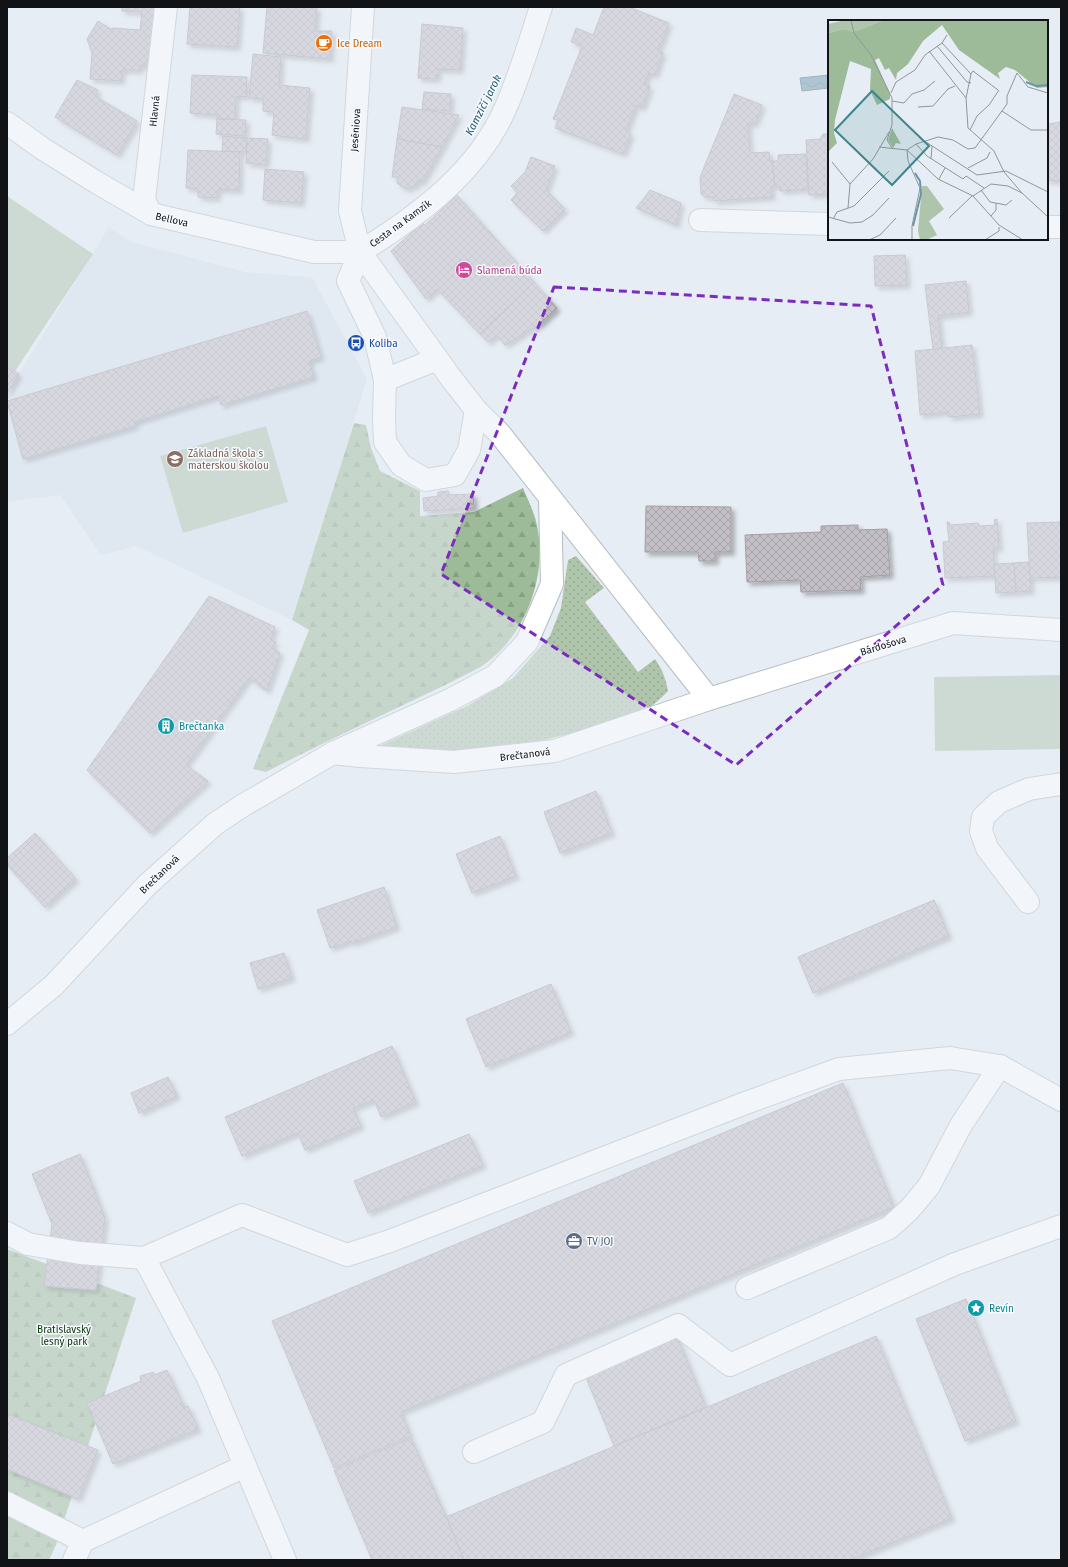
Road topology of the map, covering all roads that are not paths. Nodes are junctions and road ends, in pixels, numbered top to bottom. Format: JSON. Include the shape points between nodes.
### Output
{"nodes":[{"id":1,"x":166,"y":7,"type":"edge"},
{"id":2,"x":363,"y":7,"type":"edge"},
{"id":3,"x":541,"y":7,"type":"edge"},
{"id":4,"x":7,"y":123,"type":"edge"},
{"id":5,"x":151,"y":214,"type":"junction"},
{"id":6,"x":700,"y":220,"type":"dead end"},
{"id":7,"x":828,"y":224,"type":"edge"},
{"id":8,"x":1048,"y":227,"type":"edge"},
{"id":9,"x":1061,"y":227,"type":"edge"},
{"id":10,"x":360,"y":252,"type":"junction"},
{"id":11,"x":437,"y":359,"type":"junction"},
{"id":12,"x":385,"y":380,"type":"junction"},
{"id":13,"x":476,"y":410,"type":"junction"},
{"id":14,"x":550,"y":498,"type":"junction"},
{"id":15,"x":1061,"y":630,"type":"edge"},
{"id":16,"x":709,"y":699,"type":"junction"},
{"id":17,"x":333,"y":753,"type":"junction"},
{"id":18,"x":1061,"y":784,"type":"edge"},
{"id":19,"x":1028,"y":902,"type":"dead end"},
{"id":20,"x":7,"y":1024,"type":"edge"},
{"id":21,"x":1000,"y":1066,"type":"junction"},
{"id":22,"x":1061,"y":1100,"type":"edge"},
{"id":23,"x":1061,"y":1226,"type":"edge"},
{"id":24,"x":7,"y":1233,"type":"edge"},
{"id":25,"x":144,"y":1258,"type":"junction"},
{"id":26,"x":747,"y":1288,"type":"dead end"},
{"id":27,"x":474,"y":1452,"type":"dead end"},
{"id":28,"x":245,"y":1466,"type":"junction"},
{"id":29,"x":7,"y":1503,"type":"edge"},
{"id":30,"x":83,"y":1541,"type":"junction"},
{"id":31,"x":74,"y":1560,"type":"edge"},
{"id":32,"x":285,"y":1560,"type":"edge"}],
"edges":[{"from":1,"to":5,"type":"street","name":"Hlavná","via":[[144,200]]},
{"from":2,"to":10,"type":"street","name":"Jeséniova","via":[[350,211]]},
{"from":3,"to":10,"type":"street","name":"Cesta na Kamzík","via":[[506,108],[472,161],[456,179],[412,217]]},
{"from":4,"to":5,"type":"street","name":"Bellova","via":[[56,158]]},
{"from":5,"to":10,"type":"street","name":"Bellova","via":[[314,252]]},
{"from":6,"to":7,"type":"street"},
{"from":8,"to":9,"type":"street"},
{"from":10,"to":11,"type":"street","name":"Cesta na Kamzík"},
{"from":10,"to":12,"type":"street","via":[[348,281],[375,337]]},
{"from":11,"to":12,"type":"street"},
{"from":11,"to":13,"type":"street","name":"Cesta na Kamzík"},
{"from":12,"to":13,"type":"street","via":[[385,442],[401,466],[426,480],[455,475],[469,450]]},
{"from":13,"to":14,"type":"street","name":"Cesta na Kamzík","via":[[500,434]]},
{"from":14,"to":16,"type":"street","name":"Cesta na Kamzík"},
{"from":14,"to":17,"type":"street","name":"Brečtanová","via":[[552,584],[528,642],[495,676],[450,700]]},
{"from":15,"to":16,"type":"street","name":"Bárdošova","via":[[953,623]]},
{"from":16,"to":17,"type":"street","name":"Brečtanová","via":[[554,751],[454,762]]},
{"from":17,"to":20,"type":"street","name":"Brečtanová","via":[[215,824],[148,885],[54,985]]},
{"from":18,"to":19,"type":"street","via":[[1029,789],[999,802],[983,817],[981,831],[987,848]]},
{"from":21,"to":22,"type":"street"},
{"from":21,"to":25,"type":"street","via":[[950,1058],[839,1069],[390,1241],[347,1255],[242,1215]]},
{"from":21,"to":26,"type":"street","via":[[961,1125],[929,1186],[909,1210],[889,1228]]},
{"from":23,"to":27,"type":"street","via":[[955,1264],[730,1365],[678,1325],[566,1375],[543,1422]]},
{"from":24,"to":25,"type":"street","via":[[28,1244],[80,1253]]},
{"from":25,"to":28,"type":"street","via":[[208,1378]]},
{"from":28,"to":30,"type":"street"},
{"from":28,"to":32,"type":"street"},
{"from":29,"to":30,"type":"street"},
{"from":30,"to":31,"type":"street"}]}
